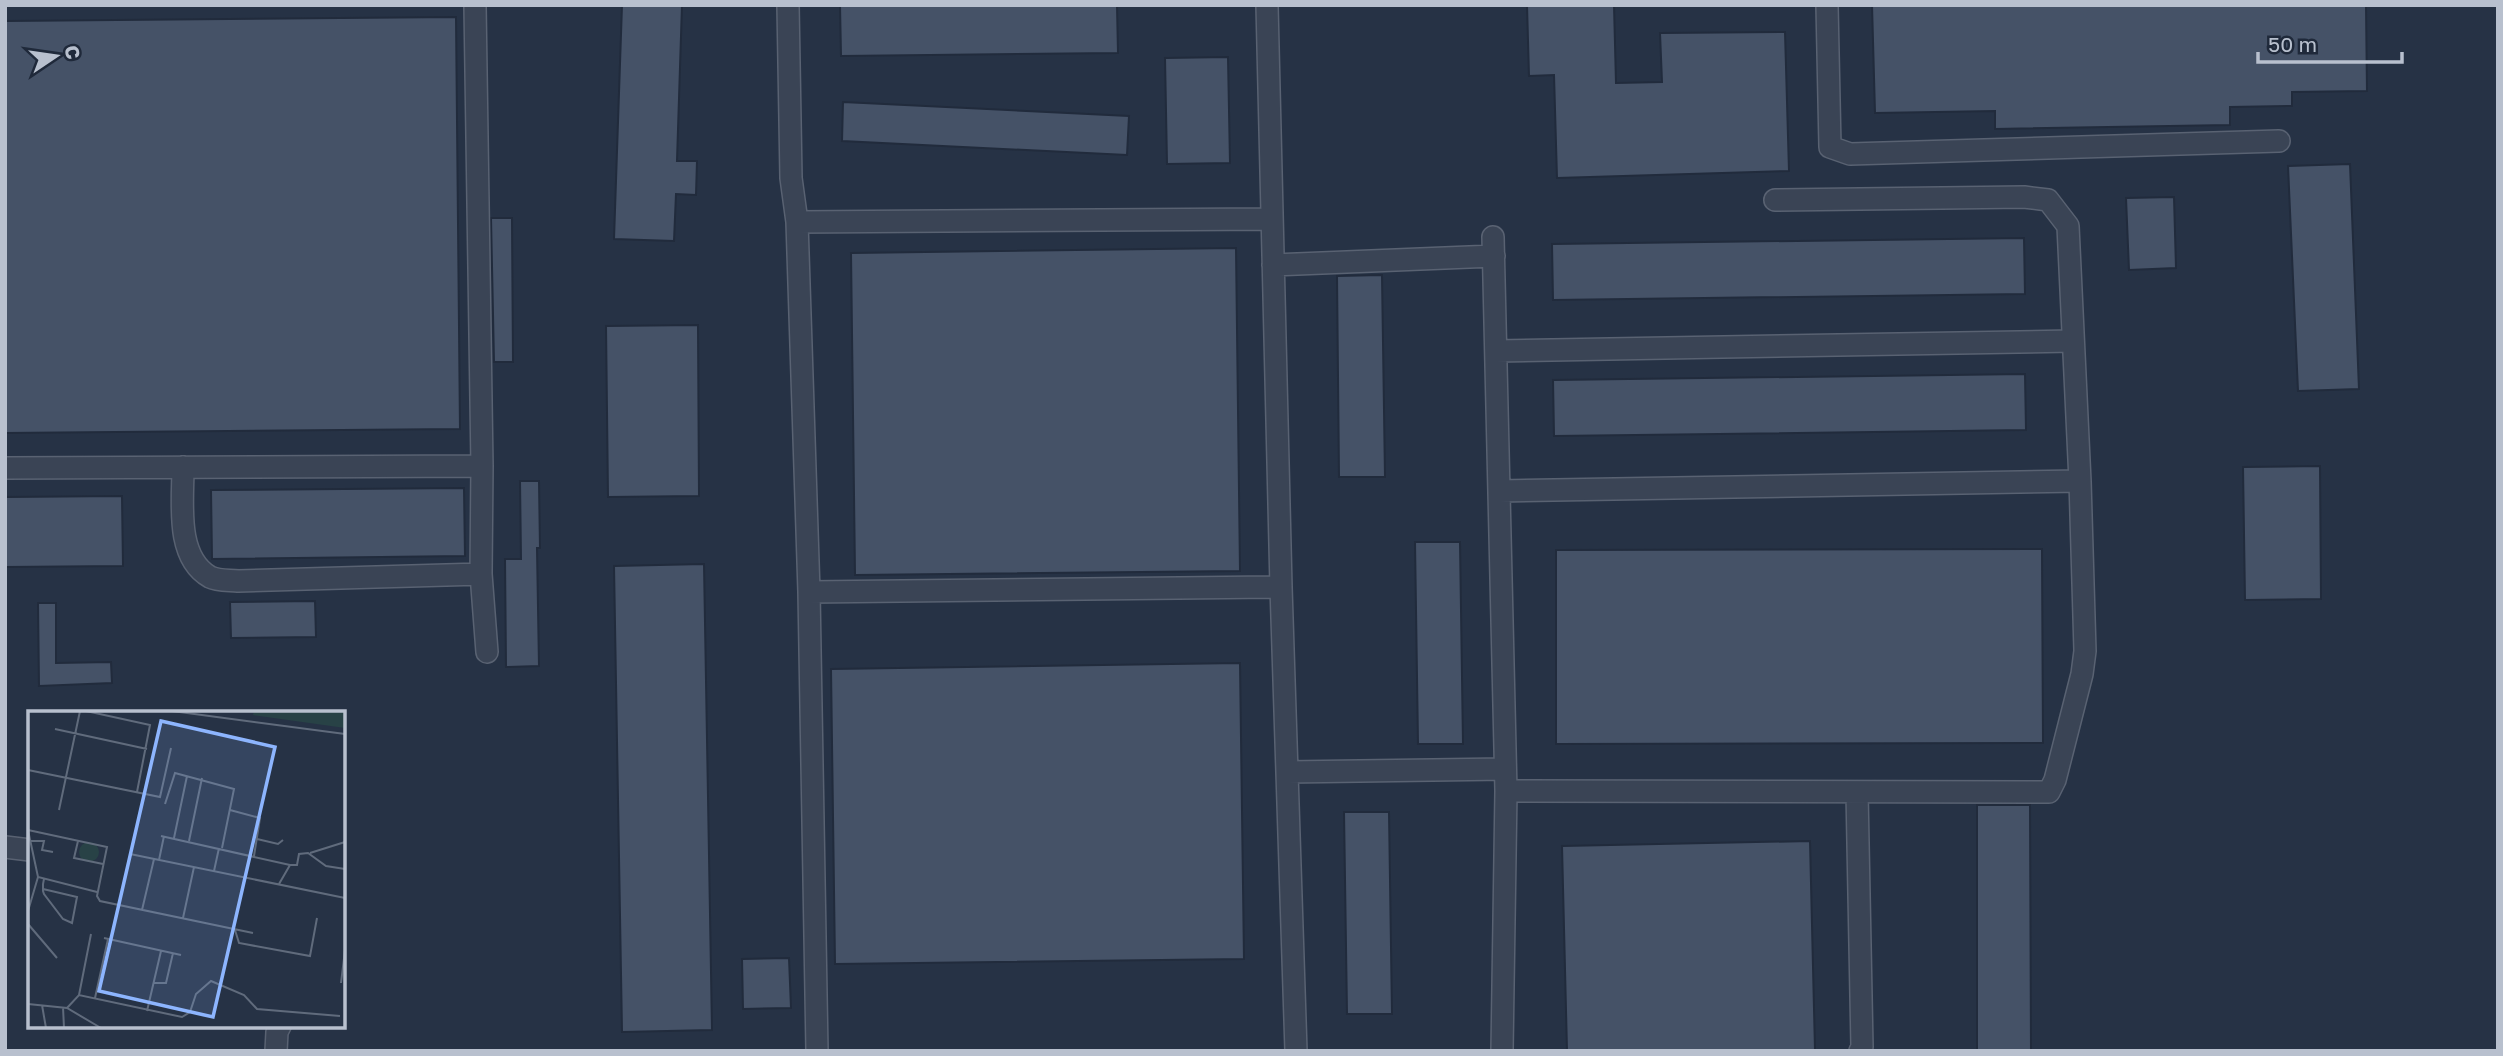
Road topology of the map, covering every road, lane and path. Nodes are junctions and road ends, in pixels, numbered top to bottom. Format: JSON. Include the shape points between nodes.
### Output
{"nodes":[{"id":1,"x":475,"y":5,"type":"edge"},
{"id":2,"x":788,"y":5,"type":"edge"},
{"id":3,"x":1267,"y":5,"type":"edge"},
{"id":4,"x":1826,"y":5,"type":"edge"},
{"id":5,"x":2279,"y":141,"type":"dead end"},
{"id":6,"x":1775,"y":201,"type":"dead end"},
{"id":7,"x":1272,"y":219,"type":"junction"},
{"id":8,"x":797,"y":222,"type":"junction"},
{"id":9,"x":1273,"y":265,"type":"junction"},
{"id":10,"x":2073,"y":341,"type":"junction"},
{"id":11,"x":1496,"y":351,"type":"junction"},
{"id":12,"x":482,"y":466,"type":"junction"},
{"id":13,"x":183,"y":467,"type":"junction"},
{"id":14,"x":5,"y":468,"type":"edge"},
{"id":15,"x":2080,"y":481,"type":"junction"},
{"id":16,"x":1499,"y":491,"type":"junction"},
{"id":17,"x":481,"y":574,"type":"junction"},
{"id":18,"x":1281,"y":587,"type":"junction"},
{"id":19,"x":809,"y":592,"type":"junction"},
{"id":20,"x":487,"y":652,"type":"dead end"},
{"id":21,"x":1505,"y":769,"type":"junction"},
{"id":22,"x":1287,"y":772,"type":"junction"},
{"id":23,"x":1506,"y":791,"type":"junction"},
{"id":24,"x":1857,"y":792,"type":"junction"},
{"id":25,"x":5,"y":848,"type":"edge"},
{"id":26,"x":28,"y":850,"type":"edge"},
{"id":27,"x":279,"y":1028,"type":"edge"},
{"id":28,"x":276,"y":1051,"type":"edge"},
{"id":29,"x":817,"y":1051,"type":"edge"},
{"id":30,"x":1296,"y":1051,"type":"edge"},
{"id":31,"x":1502,"y":1051,"type":"edge"},
{"id":32,"x":1860,"y":1051,"type":"edge"}],
"edges":[{"from":1,"to":12,"type":"lane"},
{"from":2,"to":8,"type":"lane","via":[[791,178]]},
{"from":3,"to":7,"type":"lane"},
{"from":4,"to":5,"type":"lane","via":[[1830,147],[1850,154]]},
{"from":6,"to":10,"type":"lane","via":[[2048,200],[2068,226]]},
{"from":7,"to":8,"type":"lane"},
{"from":7,"to":9,"type":"lane"},
{"from":8,"to":19,"type":"lane"},
{"from":9,"to":11,"type":"lane","via":[[1493,246]]},
{"from":9,"to":18,"type":"lane"},
{"from":10,"to":11,"type":"lane"},
{"from":10,"to":15,"type":"lane"},
{"from":11,"to":16,"type":"lane"},
{"from":12,"to":13,"type":"lane"},
{"from":12,"to":17,"type":"lane"},
{"from":13,"to":14,"type":"lane"},
{"from":13,"to":17,"type":"lane","via":[[187,548],[197,567],[213,578]]},
{"from":15,"to":16,"type":"lane"},
{"from":15,"to":24,"type":"lane","via":[[2085,651],[2049,792]]},
{"from":16,"to":21,"type":"lane"},
{"from":17,"to":20,"type":"lane"},
{"from":18,"to":19,"type":"lane"},
{"from":18,"to":22,"type":"lane"},
{"from":19,"to":29,"type":"lane"},
{"from":21,"to":22,"type":"lane"},
{"from":21,"to":23,"type":"lane"},
{"from":22,"to":30,"type":"lane"},
{"from":23,"to":24,"type":"lane"},
{"from":23,"to":31,"type":"lane"},
{"from":24,"to":32,"type":"lane"},
{"from":25,"to":26,"type":"lane"},
{"from":27,"to":28,"type":"lane"}]}
